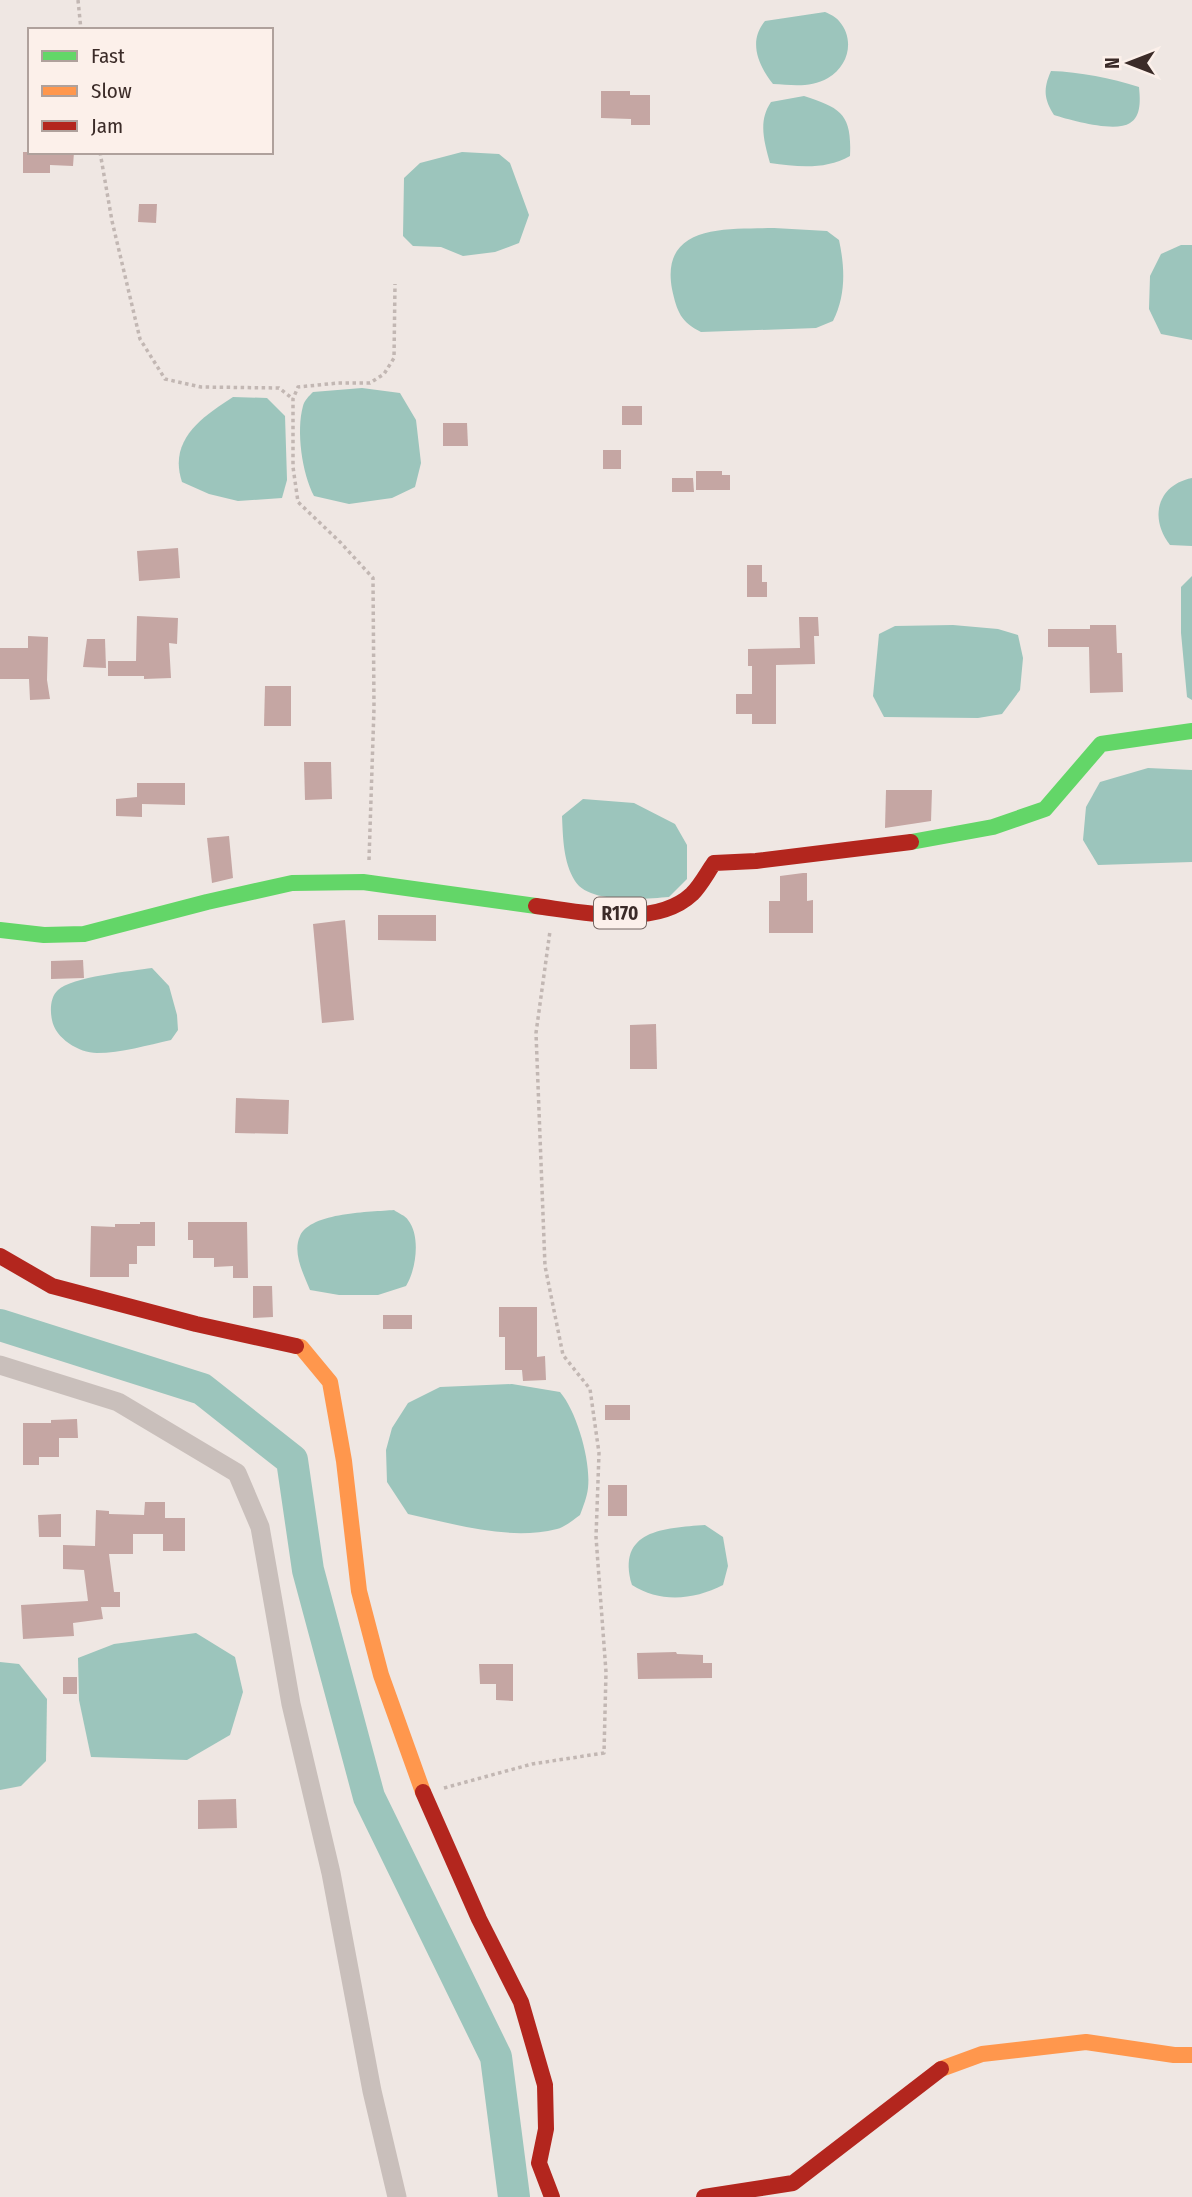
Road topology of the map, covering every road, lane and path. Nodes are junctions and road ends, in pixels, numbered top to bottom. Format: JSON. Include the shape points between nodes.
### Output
{"nodes":[{"id":1,"x":78,"y":0,"type":"edge"},
{"id":2,"x":81,"y":28,"type":"edge"},
{"id":3,"x":100,"y":154,"type":"edge"},
{"id":4,"x":395,"y":284,"type":"dead end"},
{"id":5,"x":293,"y":399,"type":"junction"},
{"id":6,"x":1192,"y":731,"type":"edge"},
{"id":7,"x":363,"y":882,"type":"junction"},
{"id":8,"x":553,"y":908,"type":"junction"},
{"id":9,"x":0,"y":930,"type":"edge"},
{"id":10,"x":0,"y":1256,"type":"edge"},
{"id":11,"x":0,"y":1365,"type":"edge"},
{"id":12,"x":423,"y":1793,"type":"junction"},
{"id":13,"x":1192,"y":2055,"type":"edge"},
{"id":14,"x":397,"y":2197,"type":"edge"},
{"id":15,"x":552,"y":2197,"type":"edge"},
{"id":16,"x":704,"y":2197,"type":"edge"}],
"edges":[{"from":1,"to":2,"type":"path"},
{"from":3,"to":5,"type":"path","via":[[140,339],[165,379],[201,387],[279,388]]},
{"from":4,"to":5,"type":"path","via":[[394,358],[384,374],[370,383],[298,387]]},
{"from":5,"to":7,"type":"path","via":[[298,502],[373,578],[370,856]]},
{"from":6,"to":8,"type":"street","number":"R170","via":[[1101,744],[1045,809],[993,827],[913,842],[714,863],[689,898],[658,912],[583,915]]},
{"from":7,"to":8,"type":"street","number":"R170"},
{"from":7,"to":9,"type":"street","number":"R170","via":[[292,883],[84,934]]},
{"from":8,"to":12,"type":"path","via":[[536,1033],[545,1266],[563,1354],[590,1388],[599,1453],[596,1537],[606,1672],[604,1753],[532,1764]]},
{"from":10,"to":12,"type":"street","via":[[52,1286],[301,1347],[330,1382],[359,1591],[381,1675]]},
{"from":11,"to":14,"type":"street","via":[[118,1402],[237,1474],[260,1527],[291,1704],[331,1873]]},
{"from":12,"to":15,"type":"street","via":[[479,1920],[522,2002],[545,2085],[546,2129],[539,2163]]},
{"from":13,"to":16,"type":"street","via":[[1086,2042],[982,2054],[941,2069],[793,2183]]}]}
